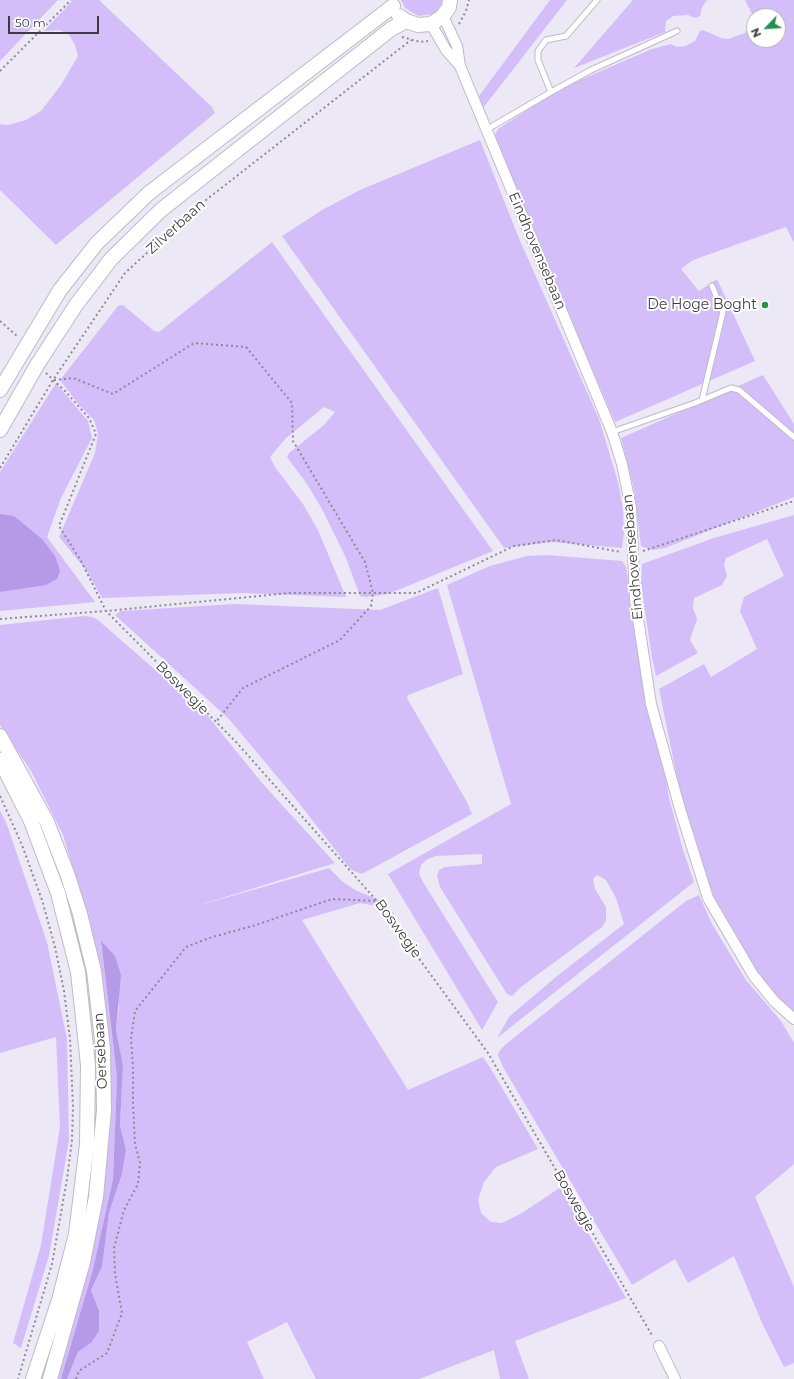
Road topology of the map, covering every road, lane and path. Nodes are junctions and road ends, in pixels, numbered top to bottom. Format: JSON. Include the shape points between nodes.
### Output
{"nodes":[{"id":1,"x":71,"y":0,"type":"edge"},
{"id":2,"x":450,"y":0,"type":"edge"},
{"id":3,"x":469,"y":0,"type":"edge"},
{"id":4,"x":597,"y":0,"type":"edge"},
{"id":5,"x":392,"y":3,"type":"edge"},
{"id":6,"x":443,"y":16,"type":"junction"},
{"id":7,"x":406,"y":22,"type":"junction"},
{"id":8,"x":431,"y":24,"type":"junction"},
{"id":9,"x":677,"y":31,"type":"dead end"},
{"id":10,"x":450,"y":33,"type":"junction"},
{"id":11,"x":411,"y":40,"type":"dead end"},
{"id":12,"x":460,"y":66,"type":"junction"},
{"id":13,"x":0,"y":70,"type":"edge"},
{"id":14,"x":550,"y":92,"type":"junction"},
{"id":15,"x":486,"y":130,"type":"junction"},
{"id":16,"x":712,"y":286,"type":"dead end"},
{"id":17,"x":53,"y":380,"type":"junction"},
{"id":18,"x":0,"y":390,"type":"edge"},
{"id":19,"x":702,"y":400,"type":"junction"},
{"id":20,"x":0,"y":430,"type":"edge"},
{"id":21,"x":612,"y":432,"type":"junction"},
{"id":22,"x":794,"y":437,"type":"edge"},
{"id":23,"x":0,"y":468,"type":"edge"},
{"id":24,"x":794,"y":501,"type":"edge"},
{"id":25,"x":633,"y":554,"type":"junction"},
{"id":26,"x":373,"y":593,"type":"junction"},
{"id":27,"x":106,"y":611,"type":"junction"},
{"id":28,"x":0,"y":619,"type":"edge"},
{"id":29,"x":216,"y":722,"type":"junction"},
{"id":30,"x":0,"y":736,"type":"edge"},
{"id":31,"x":0,"y":760,"type":"edge"},
{"id":32,"x":0,"y":796,"type":"edge"},
{"id":33,"x":377,"y":901,"type":"junction"},
{"id":34,"x":794,"y":1019,"type":"edge"},
{"id":35,"x":659,"y":1346,"type":"joint"},
{"id":36,"x":18,"y":1379,"type":"edge"},
{"id":37,"x":33,"y":1379,"type":"edge"},
{"id":38,"x":50,"y":1379,"type":"edge"},
{"id":39,"x":76,"y":1379,"type":"edge"},
{"id":40,"x":675,"y":1379,"type":"edge"}],
"edges":[{"from":1,"to":13,"type":"path"},
{"from":2,"to":6,"type":"main road"},
{"from":3,"to":10,"type":"path","via":[[460,23]]},
{"from":4,"to":14,"type":"lane","via":[[566,36],[546,40],[538,52],[538,60]]},
{"from":5,"to":7,"type":"main road","via":[[398,15]]},
{"from":5,"to":18,"type":"main road","via":[[149,193],[97,243],[60,290]]},
{"from":6,"to":8,"type":"main road"},
{"from":6,"to":10,"type":"street","name":"Eindhovensebaan"},
{"from":7,"to":8,"type":"main road","via":[[418,26]]},
{"from":7,"to":20,"type":"main road","name":"Zilverbaan","via":[[391,29],[161,210],[111,259],[76,305]]},
{"from":8,"to":12,"type":"street","name":"Eindhovensebaan","via":[[446,50]]},
{"from":9,"to":14,"type":"lane","via":[[591,70]]},
{"from":10,"to":12,"type":"street","name":"Eindhovensebaan","via":[[457,46]]},
{"from":11,"to":17,"type":"path","name":"Zilverbaan","via":[[197,207],[125,273]]},
{"from":12,"to":15,"type":"street","name":"Eindhovensebaan"},
{"from":14,"to":15,"type":"lane"},
{"from":15,"to":21,"type":"street","name":"Eindhovensebaan"},
{"from":16,"to":19,"type":"lane","via":[[723,312]]},
{"from":17,"to":23,"type":"path","name":"Zilverbaan"},
{"from":17,"to":26,"type":"path","via":[[73,378],[114,394],[194,343],[246,347],[292,403],[293,441],[365,562]]},
{"from":17,"to":27,"type":"path","name":"Boswegje","via":[[89,418],[96,434],[59,526],[81,561]]},
{"from":19,"to":21,"type":"lane"},
{"from":19,"to":22,"type":"lane","via":[[731,388],[739,390]]},
{"from":21,"to":25,"type":"street","name":"Eindhovensebaan","via":[[631,508]]},
{"from":24,"to":25,"type":"path"},
{"from":25,"to":26,"type":"path","via":[[556,540],[514,546],[416,593]]},
{"from":25,"to":34,"type":"street","name":"Eindhovensebaan","via":[[636,599],[651,704],[708,898],[753,975],[774,1001]]},
{"from":26,"to":27,"type":"path","via":[[289,593]]},
{"from":26,"to":29,"type":"path","via":[[371,606],[340,640],[243,688]]},
{"from":27,"to":28,"type":"path"},
{"from":27,"to":29,"type":"path","name":"Boswegje"},
{"from":29,"to":33,"type":"path","name":"Boswegje"},
{"from":30,"to":38,"type":"main road","name":"Oersebaan","via":[[47,822],[68,876],[94,971],[103,1049],[103,1117],[96,1197],[84,1262]]},
{"from":31,"to":37,"type":"main road","name":"Oersebaan","via":[[31,821],[58,893],[79,980],[88,1065],[85,1173],[76,1234],[59,1300]]},
{"from":32,"to":36,"type":"path","via":[[18,832],[54,940],[70,1039],[73,1100],[72,1140],[52,1264]]},
{"from":33,"to":35,"type":"path","name":"Boswegje","via":[[488,1053]]},
{"from":33,"to":39,"type":"path","via":[[332,899],[186,947],[135,1011],[131,1039],[133,1103],[135,1144],[140,1163],[138,1184],[124,1210],[114,1248],[115,1274],[122,1313],[107,1353],[79,1371]]},
{"from":35,"to":40,"type":"street"}]}
